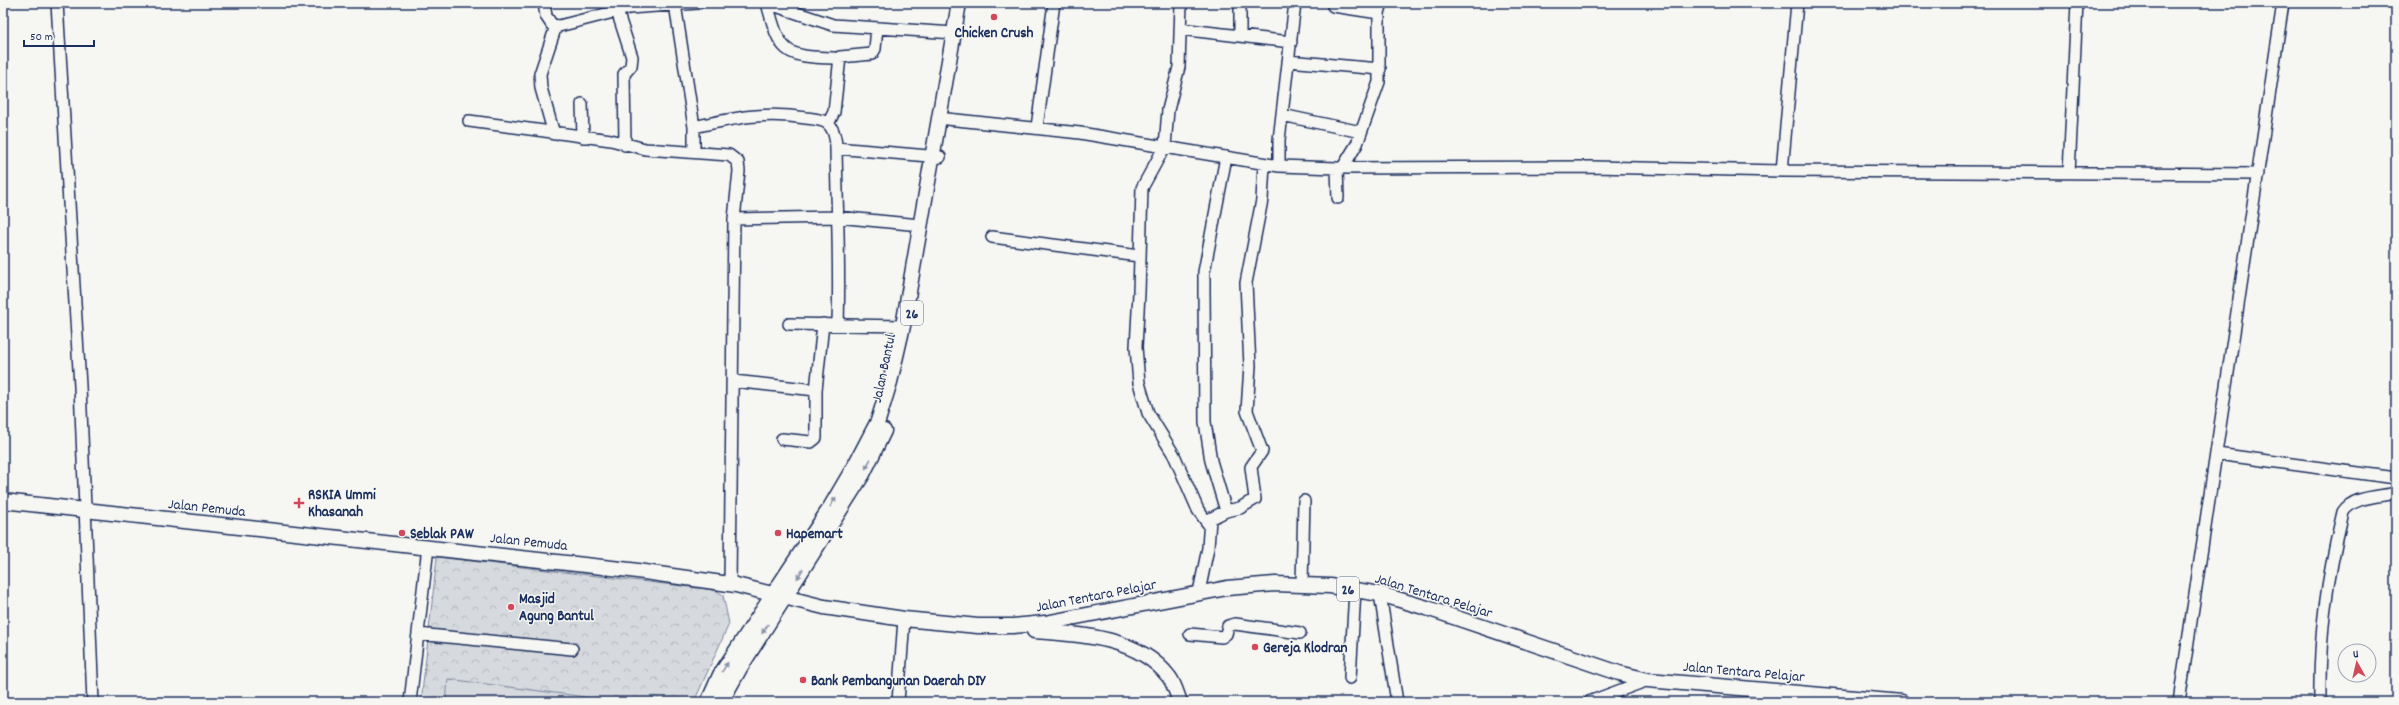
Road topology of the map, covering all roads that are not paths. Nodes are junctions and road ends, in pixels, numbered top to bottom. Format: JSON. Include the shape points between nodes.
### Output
{"nodes":[{"id":1,"x":57,"y":3,"type":"edge"},
{"id":2,"x":544,"y":3,"type":"edge"},
{"id":3,"x":692,"y":3,"type":"edge"},
{"id":4,"x":698,"y":3,"type":"edge"},
{"id":5,"x":767,"y":3,"type":"edge"},
{"id":6,"x":959,"y":3,"type":"edge"},
{"id":7,"x":968,"y":3,"type":"edge"},
{"id":8,"x":1054,"y":3,"type":"edge"},
{"id":9,"x":1181,"y":3,"type":"edge"},
{"id":10,"x":1240,"y":3,"type":"edge"},
{"id":11,"x":1295,"y":3,"type":"edge"},
{"id":12,"x":1797,"y":3,"type":"edge"},
{"id":13,"x":2077,"y":3,"type":"edge"},
{"id":14,"x":2283,"y":3,"type":"edge"},
{"id":15,"x":675,"y":4,"type":"junction"},
{"id":16,"x":629,"y":5,"type":"edge"},
{"id":17,"x":1333,"y":6,"type":"dead end"},
{"id":18,"x":1381,"y":8,"type":"edge"},
{"id":19,"x":617,"y":11,"type":"junction"},
{"id":20,"x":556,"y":26,"type":"junction"},
{"id":21,"x":877,"y":28,"type":"junction"},
{"id":22,"x":1180,"y":29,"type":"junction"},
{"id":23,"x":954,"y":33,"type":"junction"},
{"id":24,"x":1240,"y":36,"type":"junction"},
{"id":25,"x":1290,"y":42,"type":"junction"},
{"id":26,"x":834,"y":58,"type":"dead end"},
{"id":27,"x":1288,"y":61,"type":"junction"},
{"id":28,"x":1380,"y":69,"type":"junction"},
{"id":29,"x":582,"y":104,"type":"dead end"},
{"id":30,"x":1282,"y":115,"type":"junction"},
{"id":31,"x":947,"y":119,"type":"junction"},
{"id":32,"x":469,"y":121,"type":"dead end"},
{"id":33,"x":828,"y":124,"type":"junction"},
{"id":34,"x":694,"y":127,"type":"junction"},
{"id":35,"x":1037,"y":127,"type":"junction"},
{"id":36,"x":1361,"y":132,"type":"junction"},
{"id":37,"x":554,"y":134,"type":"junction"},
{"id":38,"x":583,"y":136,"type":"junction"},
{"id":39,"x":625,"y":145,"type":"junction"},
{"id":40,"x":1165,"y":146,"type":"junction"},
{"id":41,"x":836,"y":148,"type":"junction"},
{"id":42,"x":694,"y":152,"type":"junction"},
{"id":43,"x":936,"y":157,"type":"junction"},
{"id":44,"x":1226,"y":157,"type":"junction"},
{"id":45,"x":1264,"y":164,"type":"junction"},
{"id":46,"x":1279,"y":166,"type":"junction"},
{"id":47,"x":1340,"y":168,"type":"junction"},
{"id":48,"x":1782,"y":171,"type":"junction"},
{"id":49,"x":2069,"y":173,"type":"junction"},
{"id":50,"x":2258,"y":174,"type":"junction"},
{"id":51,"x":1338,"y":198,"type":"dead end"},
{"id":52,"x":837,"y":217,"type":"junction"},
{"id":53,"x":734,"y":219,"type":"junction"},
{"id":54,"x":920,"y":224,"type":"junction"},
{"id":55,"x":992,"y":237,"type":"dead end"},
{"id":56,"x":1139,"y":256,"type":"junction"},
{"id":57,"x":838,"y":323,"type":"junction"},
{"id":58,"x":789,"y":324,"type":"dead end"},
{"id":59,"x":823,"y":324,"type":"junction"},
{"id":60,"x":902,"y":326,"type":"junction"},
{"id":61,"x":732,"y":381,"type":"junction"},
{"id":62,"x":816,"y":390,"type":"junction"},
{"id":63,"x":782,"y":439,"type":"dead end"},
{"id":64,"x":2217,"y":454,"type":"junction"},
{"id":65,"x":2396,"y":478,"type":"edge"},
{"id":66,"x":2396,"y":493,"type":"edge"},
{"id":67,"x":3,"y":501,"type":"edge"},
{"id":68,"x":1304,"y":501,"type":"dead end"},
{"id":69,"x":86,"y":510,"type":"junction"},
{"id":70,"x":1226,"y":511,"type":"junction"},
{"id":71,"x":1209,"y":525,"type":"junction"},
{"id":72,"x":428,"y":547,"type":"junction"},
{"id":73,"x":730,"y":584,"type":"junction"},
{"id":74,"x":1302,"y":584,"type":"junction"},
{"id":75,"x":1354,"y":590,"type":"junction"},
{"id":76,"x":1199,"y":592,"type":"junction"},
{"id":77,"x":1380,"y":594,"type":"junction"},
{"id":78,"x":781,"y":595,"type":"junction"},
{"id":79,"x":904,"y":619,"type":"junction"},
{"id":80,"x":978,"y":626,"type":"junction"},
{"id":81,"x":1300,"y":633,"type":"dead end"},
{"id":82,"x":418,"y":634,"type":"junction"},
{"id":83,"x":1190,"y":634,"type":"dead end"},
{"id":84,"x":572,"y":649,"type":"dead end"},
{"id":85,"x":1350,"y":678,"type":"dead end"},
{"id":86,"x":1648,"y":680,"type":"junction"},
{"id":87,"x":1853,"y":700,"type":"edge"},
{"id":88,"x":93,"y":702,"type":"edge"},
{"id":89,"x":410,"y":702,"type":"edge"},
{"id":90,"x":708,"y":702,"type":"edge"},
{"id":91,"x":721,"y":702,"type":"edge"},
{"id":92,"x":898,"y":702,"type":"edge"},
{"id":93,"x":1180,"y":702,"type":"edge"},
{"id":94,"x":1397,"y":702,"type":"edge"},
{"id":95,"x":1589,"y":702,"type":"edge"},
{"id":96,"x":1902,"y":702,"type":"edge"},
{"id":97,"x":2179,"y":702,"type":"edge"},
{"id":98,"x":2320,"y":702,"type":"edge"}],
"edges":[{"from":1,"to":69,"type":"street"},
{"from":2,"to":20,"type":"street","via":[[547,19]]},
{"from":3,"to":4,"type":"street"},
{"from":3,"to":15,"type":"street"},
{"from":5,"to":21,"type":"street","via":[[833,25]]},
{"from":5,"to":26,"type":"street","via":[[774,30],[784,48],[799,56]]},
{"from":6,"to":23,"type":"main road","name":"Jalan Bantul","number":"26"},
{"from":7,"to":31,"type":"main road","name":"Jalan Bantul","number":"26"},
{"from":8,"to":35,"type":"street"},
{"from":9,"to":22,"type":"street"},
{"from":10,"to":24,"type":"street"},
{"from":11,"to":25,"type":"street"},
{"from":12,"to":48,"type":"street"},
{"from":13,"to":49,"type":"street"},
{"from":14,"to":50,"type":"street"},
{"from":15,"to":16,"type":"street"},
{"from":15,"to":34,"type":"street"},
{"from":16,"to":19,"type":"street"},
{"from":17,"to":18,"type":"street"},
{"from":18,"to":28,"type":"street"},
{"from":19,"to":20,"type":"street","via":[[566,26]]},
{"from":19,"to":39,"type":"street","via":[[632,57],[631,66],[624,74]]},
{"from":20,"to":37,"type":"street","via":[[540,74],[540,88]]},
{"from":21,"to":23,"type":"street"},
{"from":21,"to":33,"type":"street","via":[[875,49],[872,54],[840,58],[834,112]]},
{"from":22,"to":24,"type":"street"},
{"from":22,"to":40,"type":"street","via":[[1179,67],[1168,110]]},
{"from":23,"to":43,"type":"main road","name":"Jalan Bantul","number":"26"},
{"from":24,"to":25,"type":"street"},
{"from":25,"to":27,"type":"street"},
{"from":27,"to":28,"type":"street"},
{"from":27,"to":30,"type":"street"},
{"from":28,"to":36,"type":"street","via":[[1379,82]]},
{"from":29,"to":38,"type":"street"},
{"from":30,"to":36,"type":"street"},
{"from":30,"to":46,"type":"street"},
{"from":31,"to":35,"type":"street"},
{"from":31,"to":43,"type":"main road","name":"Jalan Bantul","number":"26"},
{"from":32,"to":37,"type":"street"},
{"from":33,"to":34,"type":"street","via":[[821,120],[794,116],[756,114]]},
{"from":33,"to":41,"type":"street","via":[[836,139]]},
{"from":34,"to":42,"type":"street"},
{"from":35,"to":40,"type":"street"},
{"from":36,"to":47,"type":"street","via":[[1351,156]]},
{"from":37,"to":38,"type":"street"},
{"from":38,"to":39,"type":"street"},
{"from":39,"to":42,"type":"street"},
{"from":40,"to":44,"type":"street"},
{"from":40,"to":56,"type":"street","via":[[1142,188]]},
{"from":41,"to":43,"type":"street"},
{"from":41,"to":52,"type":"street"},
{"from":42,"to":53,"type":"street","via":[[729,155],[737,160],[740,171]]},
{"from":43,"to":54,"type":"main road","name":"Jalan Bantul","number":"26"},
{"from":43,"to":78,"type":"main road","name":"Jalan Bantul","number":"26","one_way":true,"via":[[902,370],[888,421],[863,474]]},
{"from":44,"to":45,"type":"street"},
{"from":44,"to":70,"type":"street","via":[[1204,272],[1204,347],[1208,448]]},
{"from":45,"to":46,"type":"street"},
{"from":45,"to":70,"type":"street","via":[[1262,200],[1246,283],[1250,366],[1246,411],[1262,451],[1251,467],[1255,499],[1240,508]]},
{"from":46,"to":47,"type":"street"},
{"from":47,"to":48,"type":"street","via":[[1592,167]]},
{"from":47,"to":51,"type":"street"},
{"from":48,"to":49,"type":"street"},
{"from":49,"to":50,"type":"street"},
{"from":50,"to":64,"type":"street"},
{"from":52,"to":53,"type":"street"},
{"from":52,"to":54,"type":"street"},
{"from":52,"to":57,"type":"street","via":[[840,261]]},
{"from":53,"to":61,"type":"street"},
{"from":54,"to":60,"type":"main road","name":"Jalan Bantul","number":"26"},
{"from":55,"to":56,"type":"street"},
{"from":56,"to":71,"type":"street","via":[[1140,293],[1136,347],[1143,398],[1154,424],[1174,455],[1198,510]]},
{"from":57,"to":59,"type":"street"},
{"from":57,"to":60,"type":"street"},
{"from":58,"to":59,"type":"street"},
{"from":59,"to":62,"type":"street"},
{"from":78,"to":60,"type":"main road","name":"Jalan Bantul","number":"26","one_way":true,"via":[[870,440],[890,382]]},
{"from":61,"to":62,"type":"street"},
{"from":61,"to":73,"type":"street"},
{"from":62,"to":63,"type":"street","via":[[815,441]]},
{"from":64,"to":65,"type":"street"},
{"from":64,"to":97,"type":"street"},
{"from":66,"to":98,"type":"street","via":[[2357,501],[2346,506],[2343,512],[2330,568],[2321,626]]},
{"from":67,"to":69,"type":"main road","name":"Jalan Pemuda"},
{"from":68,"to":74,"type":"street"},
{"from":69,"to":72,"type":"main road","name":"Jalan Pemuda"},
{"from":69,"to":88,"type":"street"},
{"from":70,"to":71,"type":"street","via":[[1213,516]]},
{"from":71,"to":76,"type":"street","via":[[1208,548]]},
{"from":72,"to":73,"type":"main road","name":"Jalan Pemuda"},
{"from":72,"to":82,"type":"street"},
{"from":73,"to":78,"type":"main road","name":"Jalan Pemuda"},
{"from":74,"to":75,"type":"main road","name":"Jalan Tentara Pelajar","number":"26"},
{"from":74,"to":76,"type":"main road","name":"Jalan Tentara Pelajar","number":"26","via":[[1252,585]]},
{"from":75,"to":77,"type":"main road","name":"Jalan Tentara Pelajar","number":"26"},
{"from":75,"to":85,"type":"street"},
{"from":76,"to":80,"type":"main road","name":"Jalan Tentara Pelajar","number":"26","via":[[1045,623]]},
{"from":77,"to":86,"type":"main road","name":"Jalan Tentara Pelajar","number":"26","via":[[1619,673]]},
{"from":77,"to":94,"type":"street"},
{"from":78,"to":79,"type":"main road","name":"Jalan Tentara Pelajar","number":"26","via":[[824,607]]},
{"from":90,"to":78,"type":"main road","one_way":true,"via":[[728,662]]},
{"from":78,"to":91,"type":"main road","one_way":true},
{"from":79,"to":80,"type":"main road","name":"Jalan Tentara Pelajar","number":"26"},
{"from":79,"to":92,"type":"street"},
{"from":80,"to":93,"type":"main road","via":[[1059,632],[1119,642],[1140,651],[1161,667],[1170,678]]},
{"from":81,"to":83,"type":"street","via":[[1232,624],[1222,637]]},
{"from":82,"to":84,"type":"street"},
{"from":82,"to":89,"type":"street"},
{"from":86,"to":87,"type":"main road","name":"Jalan Tentara Pelajar","number":"26"},
{"from":86,"to":95,"type":"street"},
{"from":87,"to":96,"type":"main road","name":"Jalan Tentara Pelajar","number":"26"}]}
